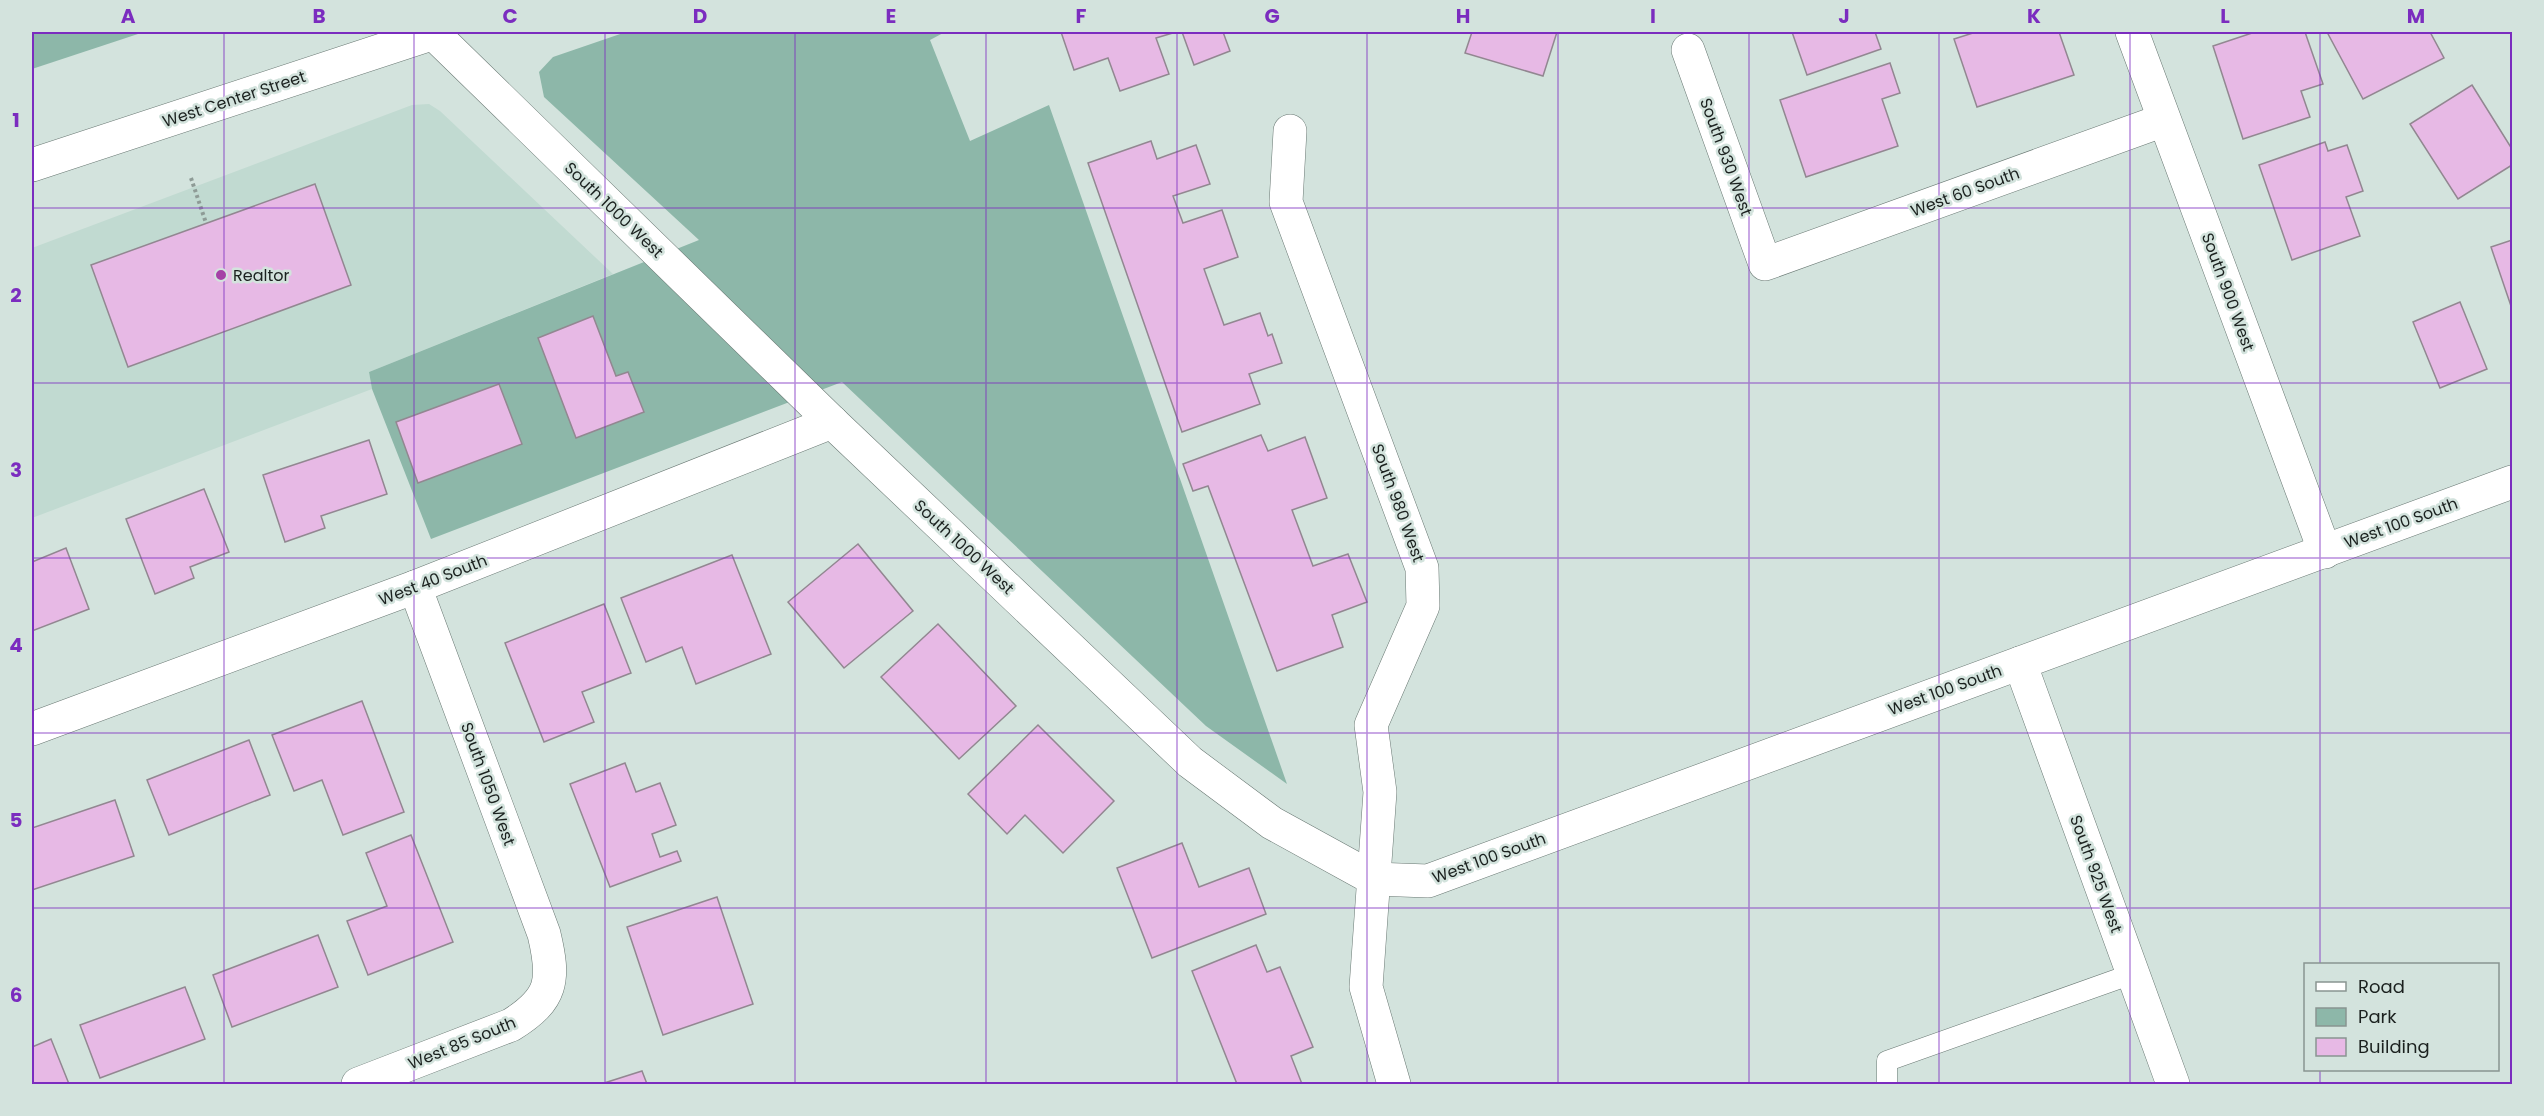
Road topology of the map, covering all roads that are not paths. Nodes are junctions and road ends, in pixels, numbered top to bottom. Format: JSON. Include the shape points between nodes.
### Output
{"nodes":[{"id":1,"x":435,"y":32,"type":"edge"},
{"id":2,"x":2132,"y":32,"type":"edge"},
{"id":3,"x":1688,"y":50,"type":"dead end"},
{"id":4,"x":2164,"y":120,"type":"junction"},
{"id":5,"x":1290,"y":132,"type":"dead end"},
{"id":6,"x":32,"y":165,"type":"edge"},
{"id":7,"x":1765,"y":264,"type":"joint"},
{"id":8,"x":832,"y":422,"type":"junction"},
{"id":9,"x":2512,"y":482,"type":"edge"},
{"id":10,"x":2325,"y":552,"type":"junction"},
{"id":11,"x":415,"y":587,"type":"junction"},
{"id":12,"x":2020,"y":663,"type":"junction"},
{"id":13,"x":32,"y":729,"type":"edge"},
{"id":14,"x":1374,"y":879,"type":"junction"},
{"id":15,"x":2132,"y":974,"type":"junction"},
{"id":16,"x":549,"y":982,"type":"joint"},
{"id":17,"x":358,"y":1084,"type":"edge"},
{"id":18,"x":1394,"y":1084,"type":"edge"},
{"id":19,"x":1887,"y":1084,"type":"edge"},
{"id":20,"x":2173,"y":1084,"type":"edge"}],
"edges":[{"from":1,"to":6,"type":"street","name":"West Center Street"},
{"from":1,"to":8,"type":"street","name":"South 1000 West"},
{"from":2,"to":4,"type":"street","name":"South 900 West"},
{"from":3,"to":7,"type":"street","name":"South 930 West"},
{"from":4,"to":7,"type":"street","name":"West 60 South"},
{"from":4,"to":10,"type":"street","name":"South 900 West"},
{"from":5,"to":14,"type":"street","name":"South 980 West","via":[[1286,201],[1422,568],[1424,606],[1371,725],[1380,792]]},
{"from":8,"to":11,"type":"street","name":"West 40 South"},
{"from":8,"to":14,"type":"street","name":"South 1000 West","via":[[1190,762],[1272,823]]},
{"from":9,"to":10,"type":"street","name":"West 100 South"},
{"from":10,"to":12,"type":"street","name":"West 100 South"},
{"from":11,"to":13,"type":"street","name":"West 40 South"},
{"from":11,"to":16,"type":"street","name":"South 1050 West","via":[[544,934],[552,964]]},
{"from":12,"to":14,"type":"street","name":"West 100 South","via":[[1428,881]]},
{"from":12,"to":15,"type":"street","name":"South 925 West"},
{"from":14,"to":18,"type":"street","via":[[1366,987]]},
{"from":15,"to":19,"type":"lane","via":[[1887,1061]]},
{"from":15,"to":20,"type":"street","name":"South 925 West"},
{"from":16,"to":17,"type":"street","name":"West 85 South","via":[[542,1000],[511,1025]]}]}
